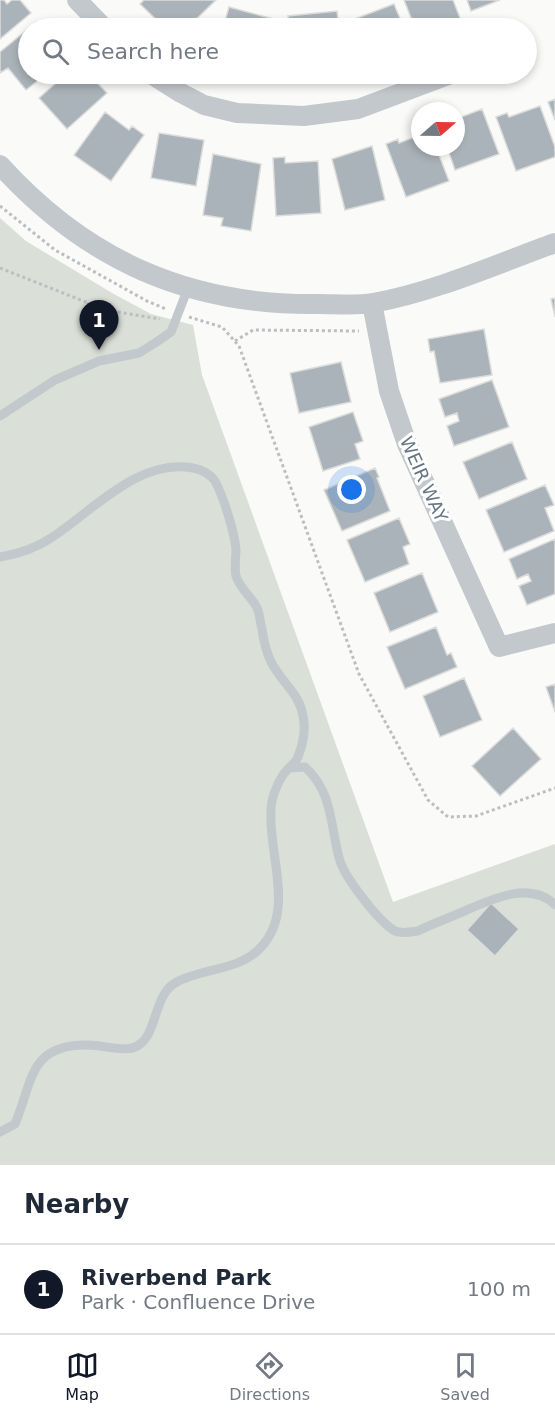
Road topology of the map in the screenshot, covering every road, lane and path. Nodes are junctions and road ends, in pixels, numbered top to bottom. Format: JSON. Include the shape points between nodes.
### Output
{"nodes":[{"id":1,"x":77,"y":0,"type":"edge"},
{"id":2,"x":94,"y":18,"type":"edge"},
{"id":3,"x":167,"y":84,"type":"edge"},
{"id":4,"x":424,"y":84,"type":"edge"},
{"id":5,"x":0,"y":165,"type":"edge"},
{"id":6,"x":0,"y":206,"type":"edge"},
{"id":7,"x":555,"y":243,"type":"edge"},
{"id":8,"x":0,"y":268,"type":"edge"},
{"id":9,"x":188,"y":288,"type":"junction"},
{"id":10,"x":372,"y":303,"type":"junction"},
{"id":11,"x":178,"y":314,"type":"junction"},
{"id":12,"x":162,"y":320,"type":"dead end"},
{"id":13,"x":378,"y":331,"type":"junction"},
{"id":14,"x":235,"y":341,"type":"junction"},
{"id":15,"x":0,"y":416,"type":"edge"},
{"id":16,"x":0,"y":557,"type":"edge"},
{"id":17,"x":555,"y":633,"type":"edge"},
{"id":18,"x":289,"y":768,"type":"junction"},
{"id":19,"x":555,"y":788,"type":"edge"},
{"id":20,"x":555,"y":905,"type":"edge"},
{"id":21,"x":0,"y":1132,"type":"edge"}],
"edges":[{"from":1,"to":2,"type":"street"},
{"from":3,"to":4,"type":"street","via":[[204,105],[237,112],[304,116],[358,109]]},
{"from":5,"to":9,"type":"street","via":[[48,212],[102,251]]},
{"from":6,"to":11,"type":"path","via":[[55,250]]},
{"from":7,"to":10,"type":"street","via":[[435,286]]},
{"from":8,"to":12,"type":"path","via":[[106,310]]},
{"from":9,"to":10,"type":"street","via":[[279,304]]},
{"from":9,"to":11,"type":"lane"},
{"from":10,"to":13,"type":"street","name":"WEIR WAY"},
{"from":11,"to":14,"type":"path","via":[[222,327]]},
{"from":11,"to":15,"type":"lane","via":[[171,332],[139,353],[99,362],[55,380]]},
{"from":13,"to":14,"type":"path","via":[[253,330]]},
{"from":13,"to":17,"type":"street","name":"WEIR WAY","via":[[389,392],[407,444],[499,646]]},
{"from":14,"to":19,"type":"path","via":[[359,674],[428,800],[448,817],[476,816]]},
{"from":16,"to":18,"type":"lane","via":[[49,540],[96,503],[159,468],[182,466],[207,473],[214,479],[232,530],[236,577],[257,607],[267,654],[302,707],[303,737]]},
{"from":18,"to":20,"type":"lane","via":[[304,767],[311,773],[331,811],[341,863],[362,897],[396,931],[418,931],[497,896],[527,893],[547,897]]},
{"from":18,"to":21,"type":"lane","via":[[274,794],[271,810],[278,908],[265,942],[242,960],[174,983],[162,995],[149,1032],[132,1048],[87,1045],[49,1054],[38,1063],[15,1124]]}]}
